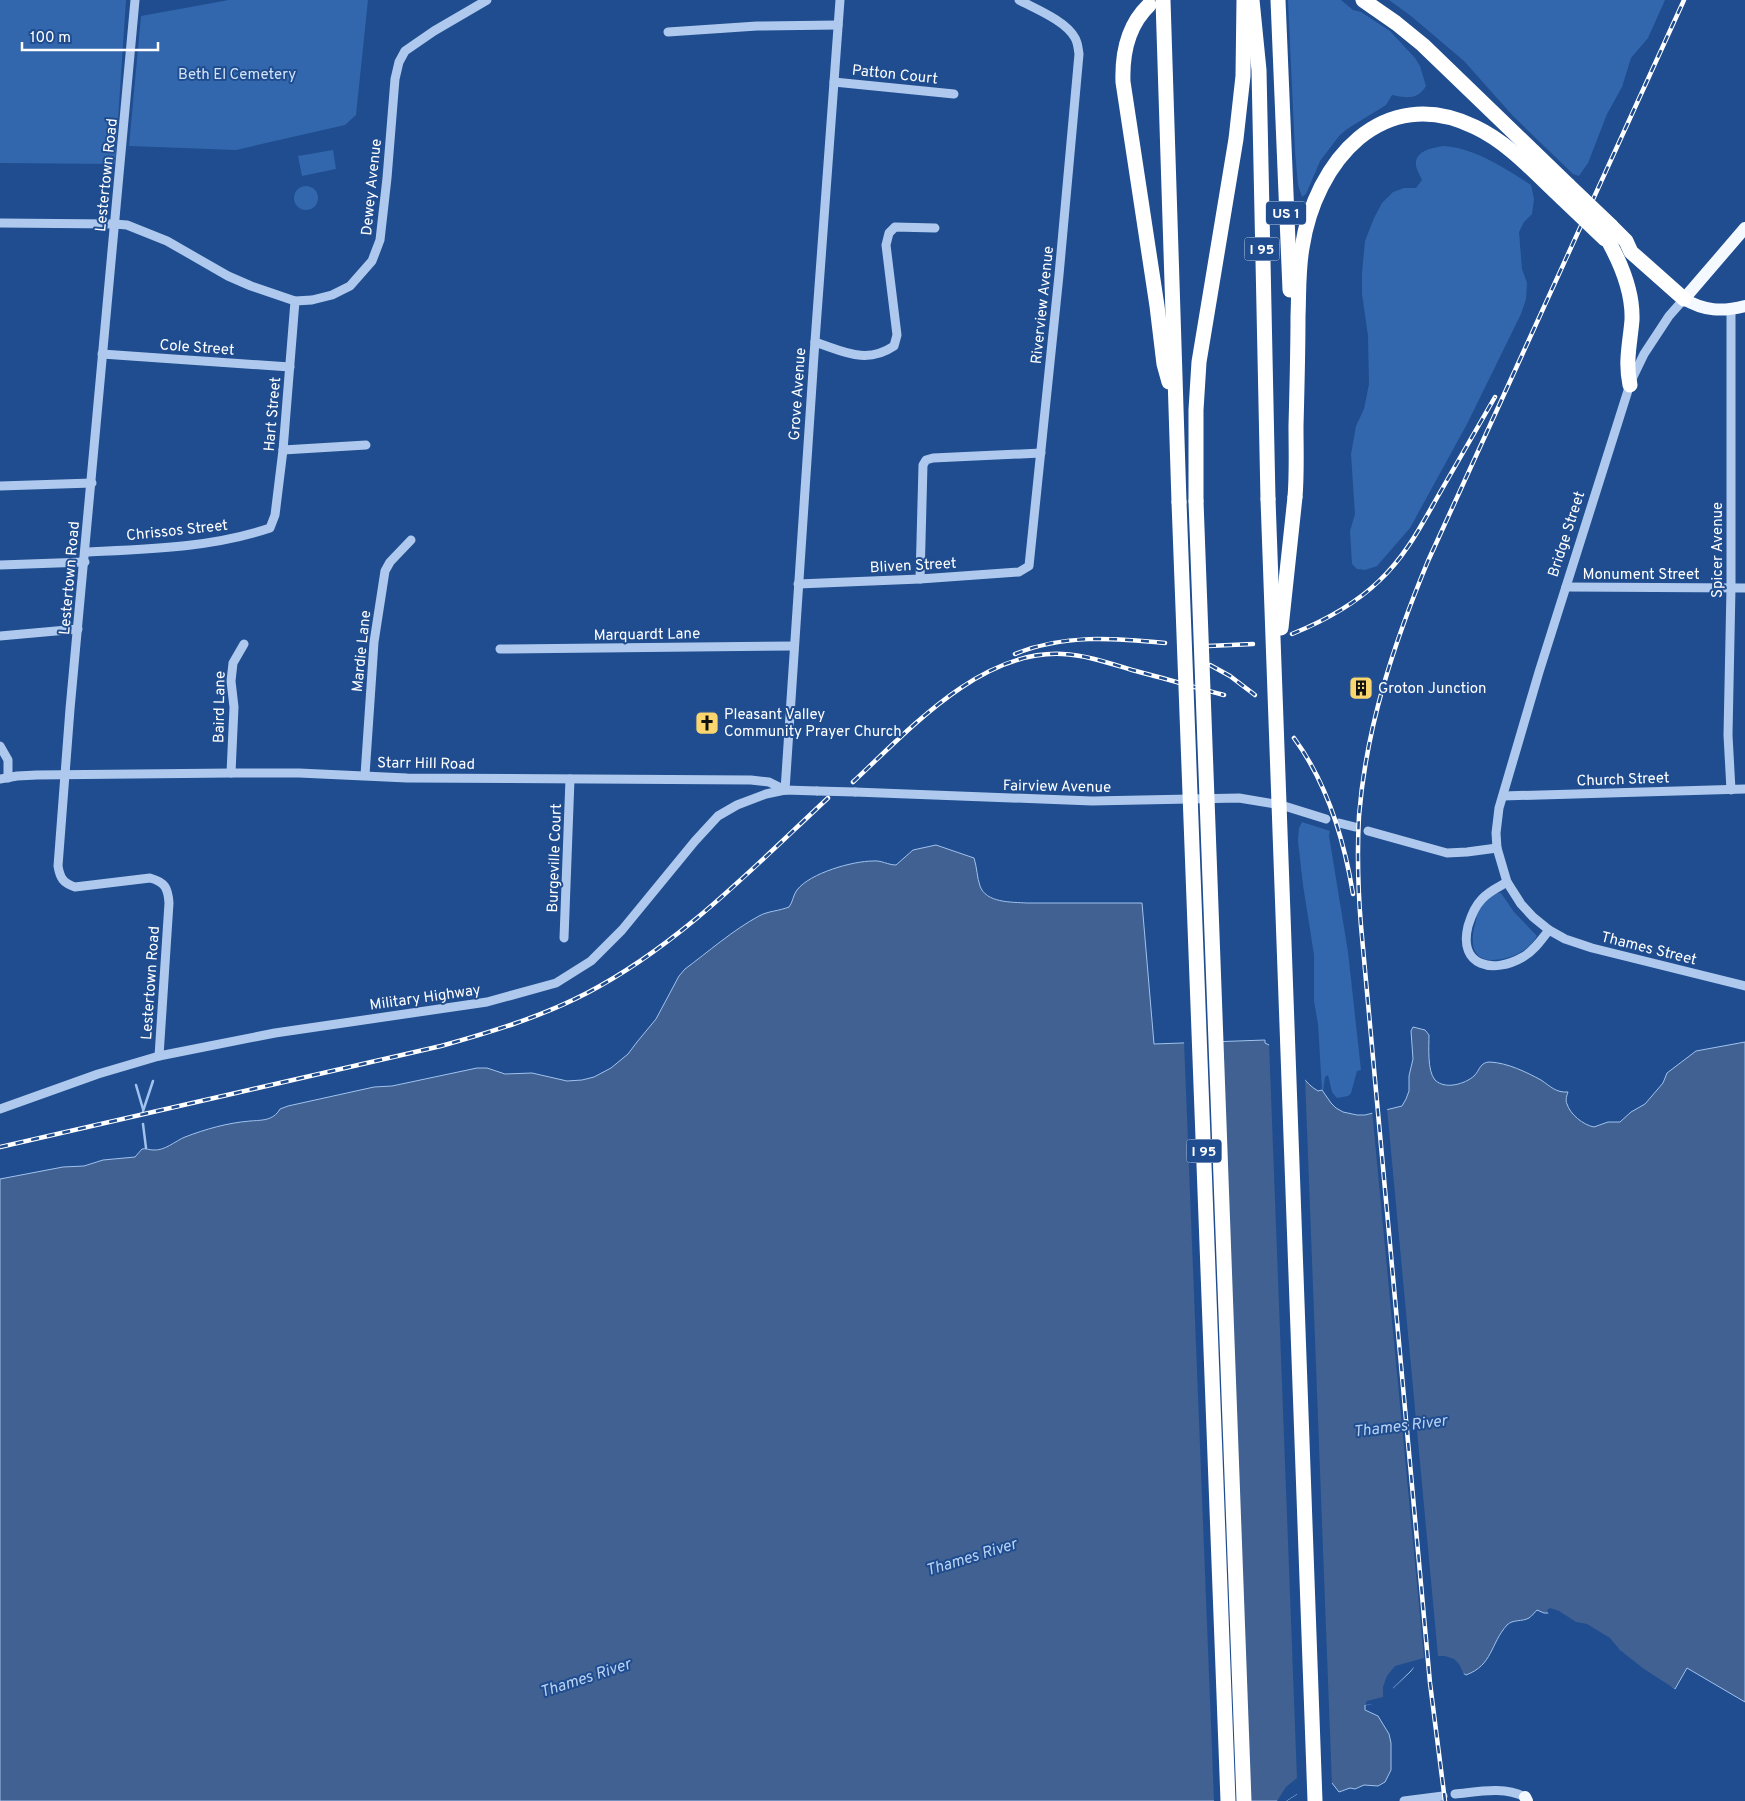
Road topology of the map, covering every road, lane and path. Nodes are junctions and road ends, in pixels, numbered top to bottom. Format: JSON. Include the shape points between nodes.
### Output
{"nodes":[{"id":1,"x":135,"y":0,"type":"edge"},
{"id":2,"x":487,"y":0,"type":"edge"},
{"id":3,"x":840,"y":0,"type":"edge"},
{"id":4,"x":1019,"y":0,"type":"edge"},
{"id":5,"x":1244,"y":0,"type":"edge"},
{"id":6,"x":1252,"y":0,"type":"edge"},
{"id":7,"x":1278,"y":0,"type":"edge"},
{"id":8,"x":1363,"y":0,"type":"edge"},
{"id":9,"x":470,"y":4,"type":"edge"},
{"id":10,"x":1161,"y":10,"type":"edge"},
{"id":11,"x":838,"y":25,"type":"junction"},
{"id":12,"x":668,"y":32,"type":"dead end"},
{"id":13,"x":834,"y":82,"type":"junction"},
{"id":14,"x":954,"y":94,"type":"dead end"},
{"id":15,"x":1565,"y":192,"type":"junction"},
{"id":16,"x":0,"y":223,"type":"edge"},
{"id":17,"x":114,"y":224,"type":"junction"},
{"id":18,"x":935,"y":228,"type":"dead end"},
{"id":19,"x":1745,"y":228,"type":"edge"},
{"id":20,"x":1608,"y":236,"type":"junction"},
{"id":21,"x":1684,"y":299,"type":"junction"},
{"id":22,"x":295,"y":301,"type":"junction"},
{"id":23,"x":1745,"y":306,"type":"edge"},
{"id":24,"x":1731,"y":310,"type":"junction"},
{"id":25,"x":815,"y":342,"type":"junction"},
{"id":26,"x":102,"y":354,"type":"junction"},
{"id":27,"x":290,"y":367,"type":"junction"},
{"id":28,"x":1630,"y":385,"type":"junction"},
{"id":29,"x":1177,"y":404,"type":"junction"},
{"id":30,"x":1296,"y":426,"type":"junction"},
{"id":31,"x":366,"y":445,"type":"dead end"},
{"id":32,"x":283,"y":450,"type":"junction"},
{"id":33,"x":1041,"y":453,"type":"junction"},
{"id":34,"x":92,"y":483,"type":"junction"},
{"id":35,"x":0,"y":486,"type":"edge"},
{"id":36,"x":270,"y":528,"type":"joint"},
{"id":37,"x":411,"y":540,"type":"dead end"},
{"id":38,"x":86,"y":552,"type":"junction"},
{"id":39,"x":84,"y":562,"type":"junction"},
{"id":40,"x":0,"y":565,"type":"edge"},
{"id":41,"x":1027,"y":568,"type":"joint"},
{"id":42,"x":920,"y":579,"type":"junction"},
{"id":43,"x":798,"y":584,"type":"junction"},
{"id":44,"x":1566,"y":588,"type":"junction"},
{"id":45,"x":1731,"y":588,"type":"junction"},
{"id":46,"x":1745,"y":588,"type":"edge"},
{"id":47,"x":78,"y":629,"type":"junction"},
{"id":48,"x":0,"y":636,"type":"edge"},
{"id":49,"x":244,"y":644,"type":"dead end"},
{"id":50,"x":794,"y":646,"type":"junction"},
{"id":51,"x":500,"y":649,"type":"dead end"},
{"id":52,"x":1275,"y":706,"type":"junction"},
{"id":53,"x":0,"y":746,"type":"edge"},
{"id":54,"x":231,"y":773,"type":"junction"},
{"id":55,"x":366,"y":775,"type":"junction"},
{"id":56,"x":65,"y":776,"type":"junction"},
{"id":57,"x":4,"y":778,"type":"edge"},
{"id":58,"x":570,"y":779,"type":"junction"},
{"id":59,"x":1745,"y":789,"type":"edge"},
{"id":60,"x":785,"y":790,"type":"junction"},
{"id":61,"x":1731,"y":790,"type":"junction"},
{"id":62,"x":1503,"y":796,"type":"junction"},
{"id":63,"x":1326,"y":818,"type":"dead end"},
{"id":64,"x":1339,"y":823,"type":"dead end"},
{"id":65,"x":1356,"y":827,"type":"dead end"},
{"id":66,"x":1368,"y":831,"type":"dead end"},
{"id":67,"x":1497,"y":848,"type":"junction"},
{"id":68,"x":1507,"y":882,"type":"junction"},
{"id":69,"x":1550,"y":930,"type":"junction"},
{"id":70,"x":564,"y":938,"type":"dead end"},
{"id":71,"x":1745,"y":986,"type":"edge"},
{"id":72,"x":159,"y":1056,"type":"junction"},
{"id":73,"x":0,"y":1109,"type":"edge"},
{"id":74,"x":1455,"y":1794,"type":"dead end"},
{"id":75,"x":1442,"y":1796,"type":"dead end"},
{"id":76,"x":1526,"y":1799,"type":"edge"},
{"id":77,"x":1228,"y":1801,"type":"edge"},
{"id":78,"x":1244,"y":1801,"type":"edge"},
{"id":79,"x":1316,"y":1801,"type":"edge"},
{"id":80,"x":1404,"y":1801,"type":"edge"}],
"edges":[{"from":1,"to":17,"type":"street","name":"Lestertown Road"},
{"from":2,"to":9,"type":"street","name":"Dewey Avenue"},
{"from":3,"to":11,"type":"street","name":"Grove Avenue"},
{"from":4,"to":33,"type":"street","name":"Riverview Avenue","via":[[1071,32],[1078,43],[1079,63]]},
{"from":5,"to":78,"type":"highway","bridge":true,"via":[[1243,76],[1236,139],[1199,362],[1196,410],[1206,804]]},
{"from":6,"to":52,"type":"highway","number":"I 95","bridge":true,"via":[[1259,70]]},
{"from":7,"to":30,"type":"highway","number":"US 1"},
{"from":8,"to":15,"type":"highway","via":[[1423,45]]},
{"from":9,"to":22,"type":"street","name":"Dewey Avenue","via":[[405,51],[399,62],[380,240],[372,261],[350,286],[332,295]]},
{"from":10,"to":29,"type":"highway","number":"I 95"},
{"from":10,"to":29,"type":"highway","via":[[1134,25],[1123,61],[1123,82],[1164,364]]},
{"from":11,"to":12,"type":"street"},
{"from":11,"to":13,"type":"street","name":"Grove Avenue"},
{"from":13,"to":14,"type":"street","name":"Patton Court"},
{"from":13,"to":25,"type":"street","name":"Grove Avenue"},
{"from":15,"to":20,"type":"highway","bridge":true},
{"from":15,"to":30,"type":"highway","via":[[1498,141],[1456,119],[1429,114],[1406,115],[1379,124],[1361,136],[1331,170],[1307,224],[1300,268]]},
{"from":16,"to":17,"type":"street","name":"Dewey Avenue"},
{"from":17,"to":22,"type":"street","name":"Dewey Avenue","via":[[127,225],[167,241],[228,276]]},
{"from":17,"to":26,"type":"street","name":"Lestertown Road"},
{"from":18,"to":25,"type":"street","via":[[895,227],[889,233],[886,245],[897,335],[894,346],[883,354],[868,357],[855,356]]},
{"from":19,"to":21,"type":"main road","name":"Bridge Street"},
{"from":20,"to":21,"type":"highway","via":[[1626,241],[1631,252]]},
{"from":20,"to":28,"type":"highway","via":[[1631,298],[1627,362]]},
{"from":21,"to":24,"type":"main road","via":[[1710,310]]},
{"from":21,"to":28,"type":"street","name":"Bridge Street","via":[[1644,354]]},
{"from":22,"to":27,"type":"street","name":"Hart Street"},
{"from":23,"to":24,"type":"main road"},
{"from":24,"to":45,"type":"street","name":"Spicer Avenue"},
{"from":25,"to":43,"type":"street","name":"Grove Avenue"},
{"from":26,"to":27,"type":"street","name":"Cole Street"},
{"from":26,"to":34,"type":"street","name":"Lestertown Road"},
{"from":27,"to":32,"type":"street","name":"Hart Street"},
{"from":28,"to":44,"type":"street","name":"Bridge Street"},
{"from":29,"to":77,"type":"highway","number":"I 95","bridge":true},
{"from":30,"to":52,"type":"highway","number":"US 1","bridge":true,"via":[[1295,498]]},
{"from":31,"to":32,"type":"street"},
{"from":32,"to":36,"type":"street","name":"Hart Street","via":[[275,515]]},
{"from":33,"to":41,"type":"street","name":"Riverview Avenue","via":[[1031,561]]},
{"from":33,"to":42,"type":"street","via":[[926,460]]},
{"from":34,"to":35,"type":"street"},
{"from":34,"to":38,"type":"street","name":"Lestertown Road"},
{"from":36,"to":38,"type":"street","name":"Chrissos Street","via":[[216,542]]},
{"from":37,"to":55,"type":"street","name":"Mardie Lane","via":[[385,571],[374,642]]},
{"from":38,"to":39,"type":"street","name":"Lestertown Road"},
{"from":39,"to":40,"type":"street"},
{"from":39,"to":47,"type":"street","name":"Lestertown Road"},
{"from":41,"to":42,"type":"street","name":"Bliven Street","via":[[1019,572]]},
{"from":42,"to":43,"type":"street","name":"Bliven Street"},
{"from":43,"to":50,"type":"street","name":"Grove Avenue"},
{"from":44,"to":45,"type":"street","name":"Monument Street"},
{"from":44,"to":62,"type":"street","name":"Bridge Street"},
{"from":45,"to":46,"type":"street","name":"Monument Street"},
{"from":45,"to":61,"type":"street","name":"Spicer Avenue","via":[[1728,735]]},
{"from":47,"to":48,"type":"street"},
{"from":47,"to":56,"type":"street","name":"Lestertown Road"},
{"from":49,"to":54,"type":"street","name":"Baird Lane","via":[[233,663],[231,681],[234,707]]},
{"from":50,"to":51,"type":"street","name":"Marquardt Lane"},
{"from":50,"to":60,"type":"street","name":"Grove Avenue"},
{"from":52,"to":79,"type":"highway","number":"I 95","bridge":true},
{"from":53,"to":57,"type":"street","via":[[8,760]]},
{"from":54,"to":55,"type":"street","name":"Starr Hill Road"},
{"from":54,"to":56,"type":"street","name":"Starr Hill Road"},
{"from":55,"to":58,"type":"street","name":"Starr Hill Road"},
{"from":56,"to":57,"type":"street","name":"Starr Hill Road"},
{"from":56,"to":72,"type":"street","name":"Lestertown Road","via":[[58,866],[62,880],[75,887],[150,878],[159,880],[168,892]]},
{"from":58,"to":60,"type":"street","name":"Starr Hill Road","via":[[751,780],[769,782]]},
{"from":58,"to":70,"type":"street","name":"Burgeville Court"},
{"from":59,"to":61,"type":"street","name":"Church Street"},
{"from":60,"to":63,"type":"street","name":"Fairview Avenue","bridge":true,"via":[[1092,801],[1239,798],[1281,804]]},
{"from":60,"to":72,"type":"street","name":"Military Highway","via":[[746,801],[718,816],[622,930],[591,961],[556,983],[487,1002],[275,1033]]},
{"from":61,"to":62,"type":"street","name":"Church Street"},
{"from":62,"to":67,"type":"street","name":"Bridge Street","via":[[1497,820]]},
{"from":64,"to":65,"type":"street"},
{"from":66,"to":67,"type":"street","via":[[1447,853]]},
{"from":67,"to":68,"type":"street","name":"Bridge Street"},
{"from":68,"to":69,"type":"street","name":"Bridge Street","via":[[1521,904]]},
{"from":68,"to":69,"type":"street","via":[[1486,895],[1472,914],[1466,935],[1473,958],[1490,966],[1513,962],[1529,954]]},
{"from":69,"to":71,"type":"street","name":"Thames Street","via":[[1592,948]]},
{"from":72,"to":73,"type":"street","name":"Military Highway"},
{"from":74,"to":76,"type":"street","via":[[1502,1791],[1516,1793]]},
{"from":75,"to":80,"type":"street"}]}
